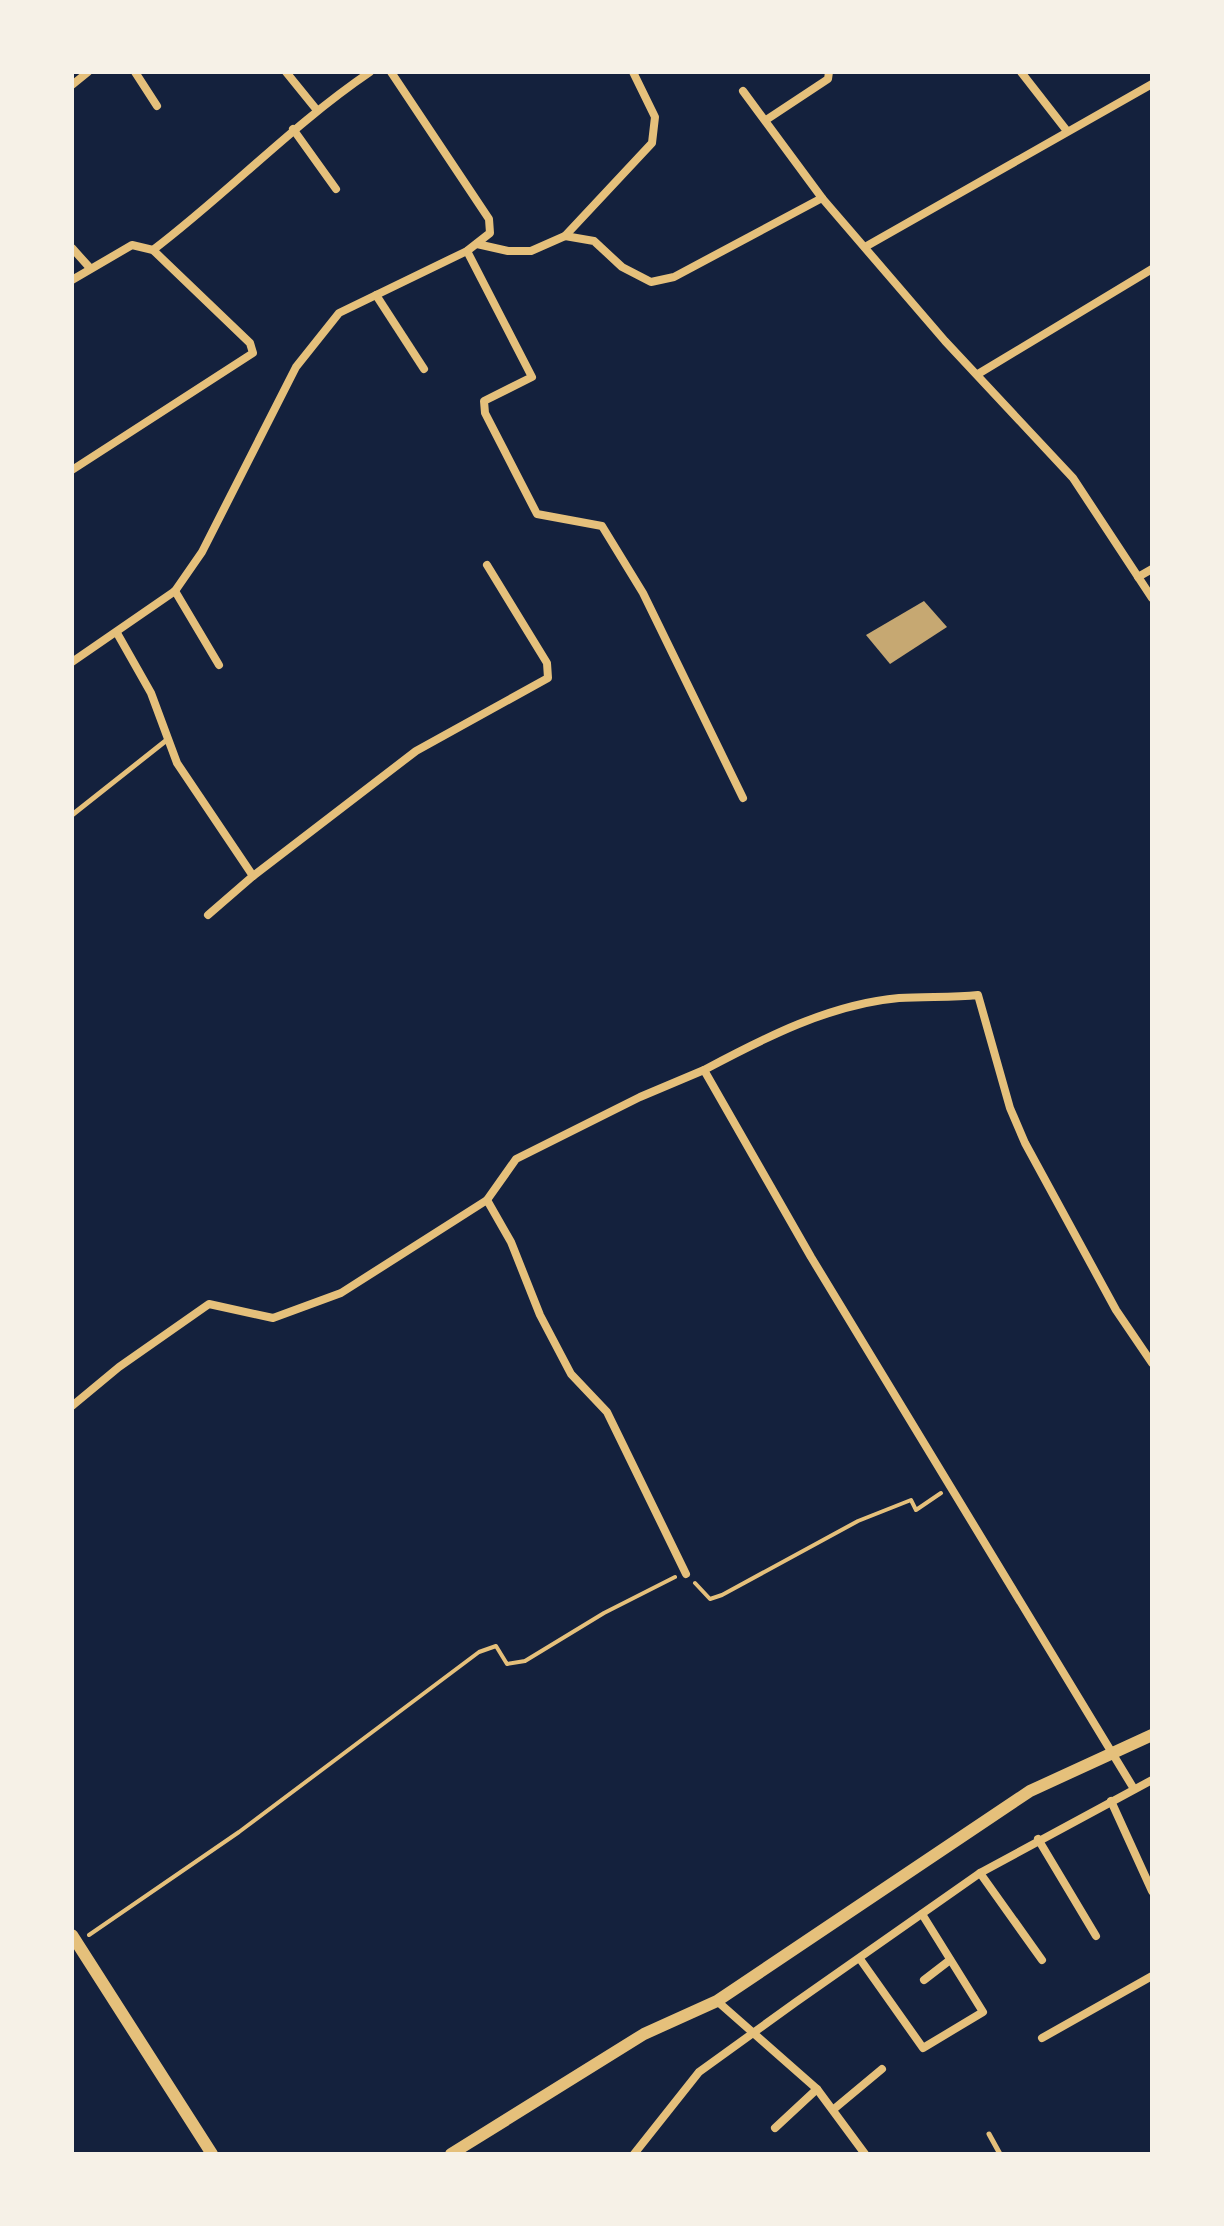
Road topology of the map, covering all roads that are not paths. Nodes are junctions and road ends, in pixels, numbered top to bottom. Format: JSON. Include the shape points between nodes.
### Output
{"nodes":[{"id":1,"x":88,"y":72,"type":"edge"},
{"id":2,"x":135,"y":72,"type":"edge"},
{"id":3,"x":286,"y":72,"type":"edge"},
{"id":4,"x":370,"y":72,"type":"edge"},
{"id":5,"x":391,"y":72,"type":"edge"},
{"id":6,"x":633,"y":72,"type":"edge"},
{"id":7,"x":829,"y":72,"type":"edge"},
{"id":8,"x":1021,"y":72,"type":"edge"},
{"id":9,"x":1152,"y":84,"type":"edge"},
{"id":10,"x":72,"y":85,"type":"edge"},
{"id":11,"x":743,"y":91,"type":"dead end"},
{"id":12,"x":157,"y":106,"type":"dead end"},
{"id":13,"x":316,"y":109,"type":"junction"},
{"id":14,"x":766,"y":120,"type":"junction"},
{"id":15,"x":293,"y":129,"type":"junction"},
{"id":16,"x":1067,"y":131,"type":"junction"},
{"id":17,"x":336,"y":189,"type":"dead end"},
{"id":18,"x":822,"y":198,"type":"junction"},
{"id":19,"x":565,"y":236,"type":"junction"},
{"id":20,"x":477,"y":244,"type":"junction"},
{"id":21,"x":865,"y":247,"type":"junction"},
{"id":22,"x":72,"y":248,"type":"edge"},
{"id":23,"x":153,"y":250,"type":"junction"},
{"id":24,"x":467,"y":251,"type":"junction"},
{"id":25,"x":90,"y":268,"type":"junction"},
{"id":26,"x":1152,"y":269,"type":"edge"},
{"id":27,"x":72,"y":280,"type":"edge"},
{"id":28,"x":376,"y":295,"type":"junction"},
{"id":29,"x":424,"y":369,"type":"dead end"},
{"id":30,"x":978,"y":374,"type":"junction"},
{"id":31,"x":72,"y":470,"type":"edge"},
{"id":32,"x":487,"y":565,"type":"dead end"},
{"id":33,"x":1152,"y":569,"type":"edge"},
{"id":34,"x":1138,"y":577,"type":"junction"},
{"id":35,"x":175,"y":591,"type":"junction"},
{"id":36,"x":1152,"y":598,"type":"edge"},
{"id":37,"x":117,"y":633,"type":"junction"},
{"id":38,"x":72,"y":662,"type":"edge"},
{"id":39,"x":219,"y":665,"type":"dead end"},
{"id":40,"x":168,"y":738,"type":"junction"},
{"id":41,"x":743,"y":798,"type":"dead end"},
{"id":42,"x":72,"y":815,"type":"edge"},
{"id":43,"x":253,"y":876,"type":"junction"},
{"id":44,"x":208,"y":915,"type":"dead end"},
{"id":45,"x":704,"y":1070,"type":"junction"},
{"id":46,"x":487,"y":1200,"type":"junction"},
{"id":47,"x":1152,"y":1363,"type":"edge"},
{"id":48,"x":72,"y":1406,"type":"edge"},
{"id":49,"x":686,"y":1574,"type":"road end"},
{"id":50,"x":1152,"y":1735,"type":"edge"},
{"id":51,"x":1112,"y":1753,"type":"junction"},
{"id":52,"x":1152,"y":1780,"type":"edge"},
{"id":53,"x":1134,"y":1789,"type":"junction"},
{"id":54,"x":1111,"y":1801,"type":"junction"},
{"id":55,"x":1038,"y":1839,"type":"junction"},
{"id":56,"x":980,"y":1873,"type":"junction"},
{"id":57,"x":1152,"y":1891,"type":"edge"},
{"id":58,"x":922,"y":1914,"type":"junction"},
{"id":59,"x":1096,"y":1936,"type":"dead end"},
{"id":60,"x":74,"y":1939,"type":"edge"},
{"id":61,"x":860,"y":1959,"type":"junction"},
{"id":62,"x":950,"y":1960,"type":"junction"},
{"id":63,"x":1042,"y":1960,"type":"dead end"},
{"id":64,"x":1152,"y":1976,"type":"edge"},
{"id":65,"x":924,"y":1980,"type":"dead end"},
{"id":66,"x":717,"y":2001,"type":"junction"},
{"id":67,"x":751,"y":2034,"type":"junction"},
{"id":68,"x":1042,"y":2038,"type":"dead end"},
{"id":69,"x":882,"y":2069,"type":"dead end"},
{"id":70,"x":817,"y":2089,"type":"junction"},
{"id":71,"x":834,"y":2109,"type":"junction"},
{"id":72,"x":775,"y":2128,"type":"dead end"},
{"id":73,"x":989,"y":2134,"type":"dead end"},
{"id":74,"x":212,"y":2154,"type":"edge"},
{"id":75,"x":451,"y":2154,"type":"edge"},
{"id":76,"x":634,"y":2154,"type":"edge"},
{"id":77,"x":865,"y":2154,"type":"edge"},
{"id":78,"x":1000,"y":2154,"type":"edge"}],
"edges":[{"from":1,"to":10,"type":"street"},
{"from":2,"to":12,"type":"street"},
{"from":3,"to":13,"type":"street"},
{"from":4,"to":13,"type":"street"},
{"from":5,"to":20,"type":"street","via":[[489,219],[490,233]]},
{"from":6,"to":19,"type":"street","via":[[655,117],[652,143]]},
{"from":7,"to":14,"type":"street","via":[[828,79]]},
{"from":8,"to":16,"type":"street"},
{"from":9,"to":16,"type":"street"},
{"from":11,"to":14,"type":"street"},
{"from":13,"to":15,"type":"street"},
{"from":14,"to":18,"type":"street"},
{"from":15,"to":17,"type":"street"},
{"from":15,"to":23,"type":"street"},
{"from":16,"to":21,"type":"street"},
{"from":18,"to":19,"type":"street","via":[[674,277],[651,282],[622,267],[594,241]]},
{"from":18,"to":21,"type":"street"},
{"from":19,"to":20,"type":"street","via":[[531,251]]},
{"from":20,"to":24,"type":"street"},
{"from":21,"to":30,"type":"street"},
{"from":22,"to":25,"type":"street"},
{"from":23,"to":25,"type":"street","via":[[132,245]]},
{"from":23,"to":31,"type":"street","via":[[250,343],[253,353]]},
{"from":24,"to":28,"type":"street"},
{"from":24,"to":41,"type":"street","via":[[532,377],[484,401],[485,413],[537,514],[602,526],[643,593]]},
{"from":25,"to":27,"type":"street"},
{"from":26,"to":30,"type":"street"},
{"from":28,"to":29,"type":"street"},
{"from":28,"to":35,"type":"street","via":[[339,313],[296,367],[202,552]]},
{"from":30,"to":34,"type":"street","via":[[1073,478]]},
{"from":32,"to":43,"type":"street","via":[[547,663],[548,678],[416,751]]},
{"from":33,"to":34,"type":"street"},
{"from":34,"to":36,"type":"street"},
{"from":35,"to":37,"type":"street"},
{"from":35,"to":39,"type":"street"},
{"from":37,"to":38,"type":"street"},
{"from":37,"to":40,"type":"street","via":[[151,693]]},
{"from":40,"to":42,"type":"lane"},
{"from":40,"to":43,"type":"street","via":[[177,763]]},
{"from":43,"to":44,"type":"street"},
{"from":45,"to":46,"type":"street","via":[[516,1159]]},
{"from":45,"to":47,"type":"street","via":[[826,1014],[897,998],[978,995],[1025,1143],[1116,1310]]},
{"from":45,"to":51,"type":"street","via":[[811,1257]]},
{"from":46,"to":48,"type":"street","via":[[341,1293],[273,1318],[209,1304]]},
{"from":46,"to":49,"type":"street","via":[[571,1374],[607,1412]]},
{"from":50,"to":51,"type":"street"},
{"from":51,"to":53,"type":"street"},
{"from":51,"to":66,"type":"street","via":[[1030,1791]]},
{"from":52,"to":53,"type":"street"},
{"from":53,"to":54,"type":"street"},
{"from":54,"to":55,"type":"street"},
{"from":54,"to":57,"type":"street"},
{"from":55,"to":56,"type":"street"},
{"from":55,"to":59,"type":"street"},
{"from":56,"to":58,"type":"street"},
{"from":56,"to":63,"type":"street"},
{"from":58,"to":61,"type":"street"},
{"from":58,"to":62,"type":"street"},
{"from":60,"to":74,"type":"street"},
{"from":61,"to":62,"type":"street","via":[[923,2048],[983,2012]]},
{"from":61,"to":67,"type":"street"},
{"from":62,"to":65,"type":"street"},
{"from":64,"to":68,"type":"street"},
{"from":66,"to":67,"type":"street"},
{"from":66,"to":75,"type":"street","via":[[644,2034]]},
{"from":67,"to":70,"type":"street"},
{"from":67,"to":76,"type":"street","via":[[699,2072]]},
{"from":69,"to":71,"type":"street"},
{"from":70,"to":71,"type":"street"},
{"from":70,"to":72,"type":"street"},
{"from":71,"to":77,"type":"street"},
{"from":73,"to":78,"type":"lane"}]}
